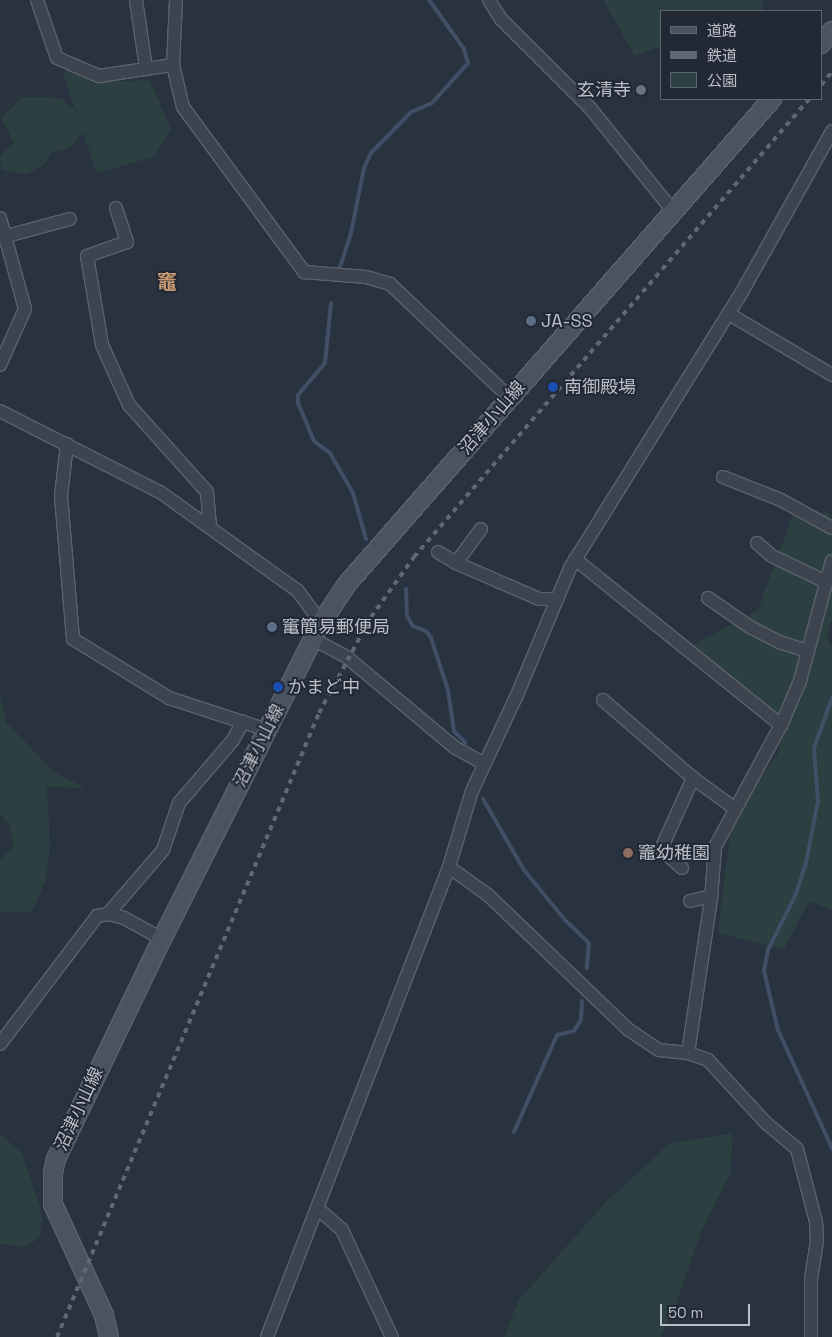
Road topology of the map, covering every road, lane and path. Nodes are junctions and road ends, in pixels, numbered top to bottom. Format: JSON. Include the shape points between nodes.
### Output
{"nodes":[{"id":1,"x":38,"y":0,"type":"edge"},
{"id":2,"x":136,"y":0,"type":"edge"},
{"id":3,"x":176,"y":0,"type":"edge"},
{"id":4,"x":489,"y":0,"type":"edge"},
{"id":5,"x":832,"y":31,"type":"edge"},
{"id":6,"x":822,"y":43,"type":"edge"},
{"id":7,"x":173,"y":65,"type":"junction"},
{"id":8,"x":146,"y":68,"type":"junction"},
{"id":9,"x":771,"y":100,"type":"edge"},
{"id":10,"x":832,"y":131,"type":"edge"},
{"id":11,"x":116,"y":208,"type":"dead end"},
{"id":12,"x":673,"y":211,"type":"junction"},
{"id":13,"x":0,"y":218,"type":"edge"},
{"id":14,"x":70,"y":219,"type":"dead end"},
{"id":15,"x":7,"y":236,"type":"junction"},
{"id":16,"x":729,"y":314,"type":"junction"},
{"id":17,"x":0,"y":365,"type":"edge"},
{"id":18,"x":832,"y":375,"type":"edge"},
{"id":19,"x":510,"y":398,"type":"junction"},
{"id":20,"x":0,"y":411,"type":"edge"},
{"id":21,"x":67,"y":444,"type":"junction"},
{"id":22,"x":723,"y":478,"type":"dead end"},
{"id":23,"x":210,"y":526,"type":"junction"},
{"id":24,"x":832,"y":528,"type":"edge"},
{"id":25,"x":481,"y":529,"type":"dead end"},
{"id":26,"x":756,"y":543,"type":"dead end"},
{"id":27,"x":438,"y":552,"type":"dead end"},
{"id":28,"x":575,"y":559,"type":"junction"},
{"id":29,"x":832,"y":561,"type":"edge"},
{"id":30,"x":456,"y":563,"type":"junction"},
{"id":31,"x":826,"y":582,"type":"junction"},
{"id":32,"x":708,"y":598,"type":"dead end"},
{"id":33,"x":557,"y":599,"type":"junction"},
{"id":34,"x":321,"y":623,"type":"junction"},
{"id":35,"x":313,"y":639,"type":"junction"},
{"id":36,"x":808,"y":651,"type":"junction"},
{"id":37,"x":603,"y":700,"type":"dead end"},
{"id":38,"x":243,"y":721,"type":"junction"},
{"id":39,"x":781,"y":725,"type":"junction"},
{"id":40,"x":268,"y":730,"type":"junction"},
{"id":41,"x":483,"y":763,"type":"junction"},
{"id":42,"x":693,"y":778,"type":"junction"},
{"id":43,"x":734,"y":808,"type":"junction"},
{"id":44,"x":449,"y":867,"type":"junction"},
{"id":45,"x":682,"y":868,"type":"dead end"},
{"id":46,"x":711,"y":896,"type":"junction"},
{"id":47,"x":690,"y":901,"type":"dead end"},
{"id":48,"x":108,"y":914,"type":"junction"},
{"id":49,"x":162,"y":939,"type":"junction"},
{"id":50,"x":0,"y":1044,"type":"edge"},
{"id":51,"x":688,"y":1053,"type":"junction"},
{"id":52,"x":317,"y":1208,"type":"junction"},
{"id":53,"x":109,"y":1337,"type":"edge"},
{"id":54,"x":267,"y":1337,"type":"edge"},
{"id":55,"x":392,"y":1337,"type":"edge"},
{"id":56,"x":811,"y":1337,"type":"edge"}],
"edges":[{"from":1,"to":8,"type":"street","via":[[57,58],[99,76]]},
{"from":2,"to":8,"type":"street"},
{"from":3,"to":7,"type":"street"},
{"from":4,"to":12,"type":"street","via":[[501,19],[590,108]]},
{"from":5,"to":6,"type":"main road"},
{"from":7,"to":8,"type":"street"},
{"from":7,"to":19,"type":"street","via":[[183,107],[304,272],[366,277],[390,284]]},
{"from":9,"to":12,"type":"main road","name":"沼津小山線"},
{"from":10,"to":16,"type":"street"},
{"from":11,"to":23,"type":"street","via":[[127,242],[87,256],[102,345],[129,405],[207,492]]},
{"from":12,"to":19,"type":"main road","name":"沼津小山線"},
{"from":13,"to":15,"type":"street"},
{"from":14,"to":15,"type":"street"},
{"from":15,"to":17,"type":"street","via":[[25,309]]},
{"from":16,"to":18,"type":"street"},
{"from":16,"to":28,"type":"street"},
{"from":19,"to":34,"type":"main road","name":"沼津小山線","via":[[347,584]]},
{"from":20,"to":21,"type":"street"},
{"from":21,"to":23,"type":"street","via":[[160,492]]},
{"from":21,"to":38,"type":"street","via":[[61,496],[73,639],[169,698]]},
{"from":22,"to":24,"type":"street","via":[[781,500]]},
{"from":23,"to":34,"type":"street","via":[[298,592]]},
{"from":25,"to":30,"type":"street"},
{"from":26,"to":31,"type":"street","via":[[772,556]]},
{"from":27,"to":30,"type":"street"},
{"from":28,"to":33,"type":"street"},
{"from":28,"to":39,"type":"street"},
{"from":29,"to":31,"type":"street"},
{"from":30,"to":33,"type":"street","via":[[539,599]]},
{"from":31,"to":36,"type":"street"},
{"from":32,"to":36,"type":"street","via":[[750,627],[782,643]]},
{"from":33,"to":41,"type":"street"},
{"from":34,"to":35,"type":"main road","name":"沼津小山線"},
{"from":35,"to":40,"type":"main road","name":"沼津小山線"},
{"from":35,"to":41,"type":"street","via":[[348,658],[454,747]]},
{"from":36,"to":39,"type":"street","via":[[800,682]]},
{"from":37,"to":42,"type":"street"},
{"from":38,"to":40,"type":"street"},
{"from":38,"to":48,"type":"street","via":[[233,740],[179,803],[163,850]]},
{"from":39,"to":43,"type":"street"},
{"from":40,"to":49,"type":"main road","name":"沼津小山線"},
{"from":41,"to":44,"type":"street"},
{"from":42,"to":43,"type":"street"},
{"from":42,"to":45,"type":"street","via":[[661,849]]},
{"from":43,"to":46,"type":"street","via":[[715,847]]},
{"from":44,"to":51,"type":"street","via":[[488,894],[629,1030],[659,1050]]},
{"from":44,"to":52,"type":"street"},
{"from":46,"to":47,"type":"street"},
{"from":46,"to":51,"type":"street"},
{"from":48,"to":49,"type":"street","via":[[124,918]]},
{"from":48,"to":50,"type":"street","via":[[97,916],[86,927]]},
{"from":49,"to":53,"type":"main road","name":"沼津小山線","via":[[67,1132],[53,1173],[53,1204],[104,1315]]},
{"from":51,"to":56,"type":"street","via":[[708,1060],[766,1123],[796,1149],[816,1222]]},
{"from":52,"to":54,"type":"street"},
{"from":52,"to":55,"type":"street","via":[[342,1230]]}]}
